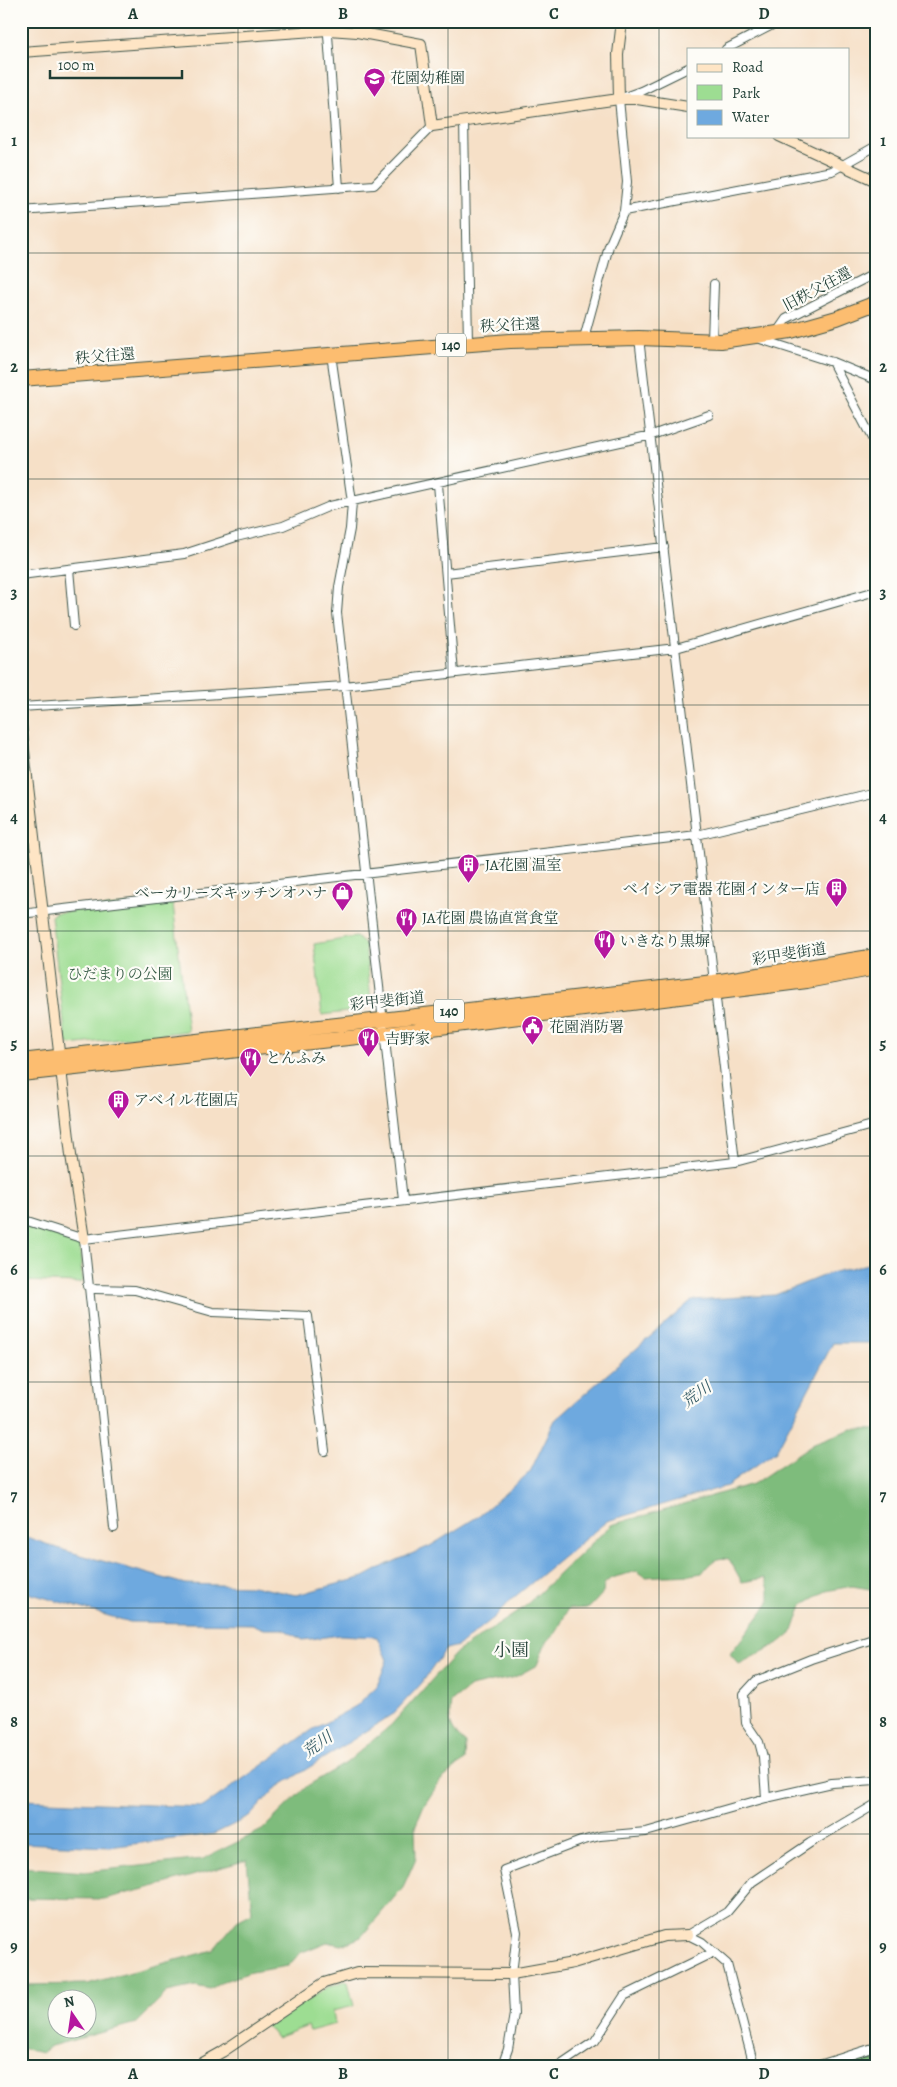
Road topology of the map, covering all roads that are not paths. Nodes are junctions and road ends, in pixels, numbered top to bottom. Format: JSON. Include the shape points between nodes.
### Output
{"nodes":[{"id":1,"x":622,"y":21,"type":"edge"},
{"id":2,"x":780,"y":21,"type":"edge"},
{"id":3,"x":328,"y":25,"type":"edge"},
{"id":4,"x":728,"y":48,"type":"edge"},
{"id":5,"x":21,"y":52,"type":"edge"},
{"id":6,"x":687,"y":68,"type":"edge"},
{"id":7,"x":619,"y":99,"type":"junction"},
{"id":8,"x":687,"y":107,"type":"edge"},
{"id":9,"x":464,"y":121,"type":"junction"},
{"id":10,"x":432,"y":126,"type":"junction"},
{"id":11,"x":783,"y":138,"type":"edge"},
{"id":12,"x":876,"y":146,"type":"edge"},
{"id":13,"x":844,"y":166,"type":"junction"},
{"id":14,"x":876,"y":181,"type":"edge"},
{"id":15,"x":339,"y":188,"type":"junction"},
{"id":16,"x":21,"y":210,"type":"edge"},
{"id":17,"x":624,"y":211,"type":"junction"},
{"id":18,"x":876,"y":273,"type":"edge"},
{"id":19,"x":714,"y":284,"type":"dead end"},
{"id":20,"x":876,"y":303,"type":"edge"},
{"id":21,"x":776,"y":334,"type":"junction"},
{"id":22,"x":752,"y":337,"type":"junction"},
{"id":23,"x":584,"y":338,"type":"junction"},
{"id":24,"x":639,"y":338,"type":"junction"},
{"id":25,"x":712,"y":340,"type":"junction"},
{"id":26,"x":468,"y":343,"type":"junction"},
{"id":27,"x":331,"y":354,"type":"junction"},
{"id":28,"x":832,"y":362,"type":"junction"},
{"id":29,"x":21,"y":379,"type":"edge"},
{"id":30,"x":876,"y":380,"type":"edge"},
{"id":31,"x":709,"y":414,"type":"dead end"},
{"id":32,"x":652,"y":435,"type":"junction"},
{"id":33,"x":876,"y":446,"type":"edge"},
{"id":34,"x":438,"y":484,"type":"junction"},
{"id":35,"x":352,"y":502,"type":"junction"},
{"id":36,"x":664,"y":547,"type":"junction"},
{"id":37,"x":69,"y":568,"type":"junction"},
{"id":38,"x":446,"y":572,"type":"junction"},
{"id":39,"x":21,"y":574,"type":"edge"},
{"id":40,"x":876,"y":591,"type":"edge"},
{"id":41,"x":74,"y":626,"type":"dead end"},
{"id":42,"x":676,"y":648,"type":"junction"},
{"id":43,"x":454,"y":673,"type":"junction"},
{"id":44,"x":344,"y":686,"type":"junction"},
{"id":45,"x":21,"y":706,"type":"edge"},
{"id":46,"x":21,"y":725,"type":"edge"},
{"id":47,"x":876,"y":792,"type":"edge"},
{"id":48,"x":698,"y":835,"type":"junction"},
{"id":49,"x":366,"y":874,"type":"junction"},
{"id":50,"x":42,"y":911,"type":"junction"},
{"id":51,"x":21,"y":914,"type":"edge"},
{"id":52,"x":876,"y":956,"type":"edge"},
{"id":53,"x":876,"y":968,"type":"edge"},
{"id":54,"x":714,"y":987,"type":"junction"},
{"id":55,"x":383,"y":1018,"type":"junction"},
{"id":56,"x":384,"y":1034,"type":"junction"},
{"id":57,"x":21,"y":1061,"type":"edge"},
{"id":58,"x":60,"y":1063,"type":"junction"},
{"id":59,"x":21,"y":1074,"type":"edge"},
{"id":60,"x":876,"y":1124,"type":"edge"},
{"id":61,"x":735,"y":1162,"type":"junction"},
{"id":62,"x":403,"y":1200,"type":"junction"},
{"id":63,"x":21,"y":1219,"type":"edge"},
{"id":64,"x":84,"y":1239,"type":"junction"},
{"id":65,"x":87,"y":1286,"type":"junction"},
{"id":66,"x":325,"y":1451,"type":"dead end"},
{"id":67,"x":114,"y":1528,"type":"dead end"},
{"id":68,"x":876,"y":1638,"type":"edge"},
{"id":69,"x":876,"y":1780,"type":"edge"},
{"id":70,"x":766,"y":1798,"type":"junction"},
{"id":71,"x":876,"y":1804,"type":"edge"},
{"id":72,"x":688,"y":1935,"type":"junction"},
{"id":73,"x":714,"y":1952,"type":"junction"},
{"id":74,"x":512,"y":1974,"type":"junction"},
{"id":75,"x":876,"y":2046,"type":"edge"},
{"id":76,"x":197,"y":2066,"type":"edge"},
{"id":77,"x":502,"y":2066,"type":"edge"},
{"id":78,"x":558,"y":2066,"type":"edge"},
{"id":79,"x":754,"y":2066,"type":"edge"},
{"id":80,"x":816,"y":2066,"type":"edge"}],
"edges":[{"from":1,"to":7,"type":"street","via":[[618,54]]},
{"from":2,"to":4,"type":"street"},
{"from":3,"to":5,"type":"street"},
{"from":3,"to":10,"type":"street","via":[[421,44]]},
{"from":3,"to":15,"type":"street"},
{"from":6,"to":7,"type":"street"},
{"from":7,"to":8,"type":"street"},
{"from":7,"to":9,"type":"street"},
{"from":7,"to":17,"type":"street","via":[[627,182]]},
{"from":9,"to":10,"type":"street"},
{"from":9,"to":26,"type":"street"},
{"from":10,"to":15,"type":"street","via":[[374,185]]},
{"from":11,"to":13,"type":"street"},
{"from":12,"to":13,"type":"street"},
{"from":13,"to":14,"type":"street"},
{"from":13,"to":17,"type":"street"},
{"from":15,"to":16,"type":"street"},
{"from":17,"to":23,"type":"street","via":[[610,246]]},
{"from":18,"to":21,"type":"street","name":"旧秩父往還","via":[[786,319]]},
{"from":19,"to":25,"type":"street"},
{"from":20,"to":21,"type":"highway","name":"秩父往還","number":"140","via":[[837,318]]},
{"from":21,"to":22,"type":"highway","name":"秩父往還","number":"140"},
{"from":22,"to":25,"type":"highway","name":"秩父往還","number":"140"},
{"from":22,"to":28,"type":"street"},
{"from":23,"to":24,"type":"highway","name":"秩父往還","number":"140"},
{"from":23,"to":26,"type":"highway","name":"秩父往還","number":"140"},
{"from":24,"to":25,"type":"highway","name":"秩父往還","number":"140"},
{"from":24,"to":32,"type":"street"},
{"from":26,"to":27,"type":"highway","name":"秩父往還","number":"140"},
{"from":27,"to":29,"type":"highway","name":"秩父往還","number":"140"},
{"from":27,"to":35,"type":"street"},
{"from":28,"to":30,"type":"street"},
{"from":28,"to":33,"type":"street"},
{"from":31,"to":32,"type":"street"},
{"from":32,"to":34,"type":"street"},
{"from":32,"to":36,"type":"street"},
{"from":34,"to":35,"type":"street"},
{"from":34,"to":38,"type":"street"},
{"from":35,"to":37,"type":"street","via":[[330,506],[283,526],[184,554]]},
{"from":35,"to":44,"type":"street","via":[[337,613]]},
{"from":36,"to":38,"type":"street"},
{"from":36,"to":42,"type":"street"},
{"from":37,"to":39,"type":"street"},
{"from":37,"to":41,"type":"street"},
{"from":38,"to":43,"type":"street"},
{"from":40,"to":42,"type":"street"},
{"from":42,"to":43,"type":"street"},
{"from":42,"to":48,"type":"street"},
{"from":43,"to":44,"type":"street"},
{"from":44,"to":45,"type":"street"},
{"from":44,"to":49,"type":"street"},
{"from":46,"to":50,"type":"street"},
{"from":47,"to":48,"type":"street"},
{"from":48,"to":49,"type":"street"},
{"from":48,"to":54,"type":"street"},
{"from":49,"to":50,"type":"street"},
{"from":49,"to":55,"type":"street"},
{"from":50,"to":51,"type":"street"},
{"from":50,"to":58,"type":"street"},
{"from":52,"to":54,"type":"highway","name":"彩甲斐街道","number":"140"},
{"from":53,"to":54,"type":"highway","name":"彩甲斐街道","number":"140","via":[[807,981]]},
{"from":54,"to":55,"type":"highway","name":"彩甲斐街道","number":"140"},
{"from":54,"to":56,"type":"highway","name":"彩甲斐街道","number":"140"},
{"from":54,"to":61,"type":"street"},
{"from":55,"to":56,"type":"street"},
{"from":55,"to":58,"type":"highway","name":"彩甲斐街道","number":"140"},
{"from":56,"to":58,"type":"highway","name":"彩甲斐街道","number":"140"},
{"from":56,"to":62,"type":"street"},
{"from":57,"to":58,"type":"highway","name":"彩甲斐街道","number":"140"},
{"from":58,"to":59,"type":"highway","name":"彩甲斐街道","number":"140"},
{"from":58,"to":64,"type":"street"},
{"from":60,"to":61,"type":"street"},
{"from":61,"to":62,"type":"street"},
{"from":62,"to":64,"type":"street"},
{"from":63,"to":64,"type":"street"},
{"from":64,"to":65,"type":"street"},
{"from":65,"to":66,"type":"street","via":[[134,1290],[213,1312],[308,1316]]},
{"from":65,"to":67,"type":"street"},
{"from":68,"to":70,"type":"street","via":[[756,1681],[744,1694],[746,1724],[759,1742],[763,1757]]},
{"from":69,"to":70,"type":"street","via":[[836,1782]]},
{"from":70,"to":74,"type":"street","via":[[646,1832],[581,1841],[504,1870],[517,1932]]},
{"from":71,"to":72,"type":"street","via":[[752,1882],[728,1912]]},
{"from":72,"to":73,"type":"street"},
{"from":72,"to":74,"type":"street","via":[[664,1936],[573,1963]]},
{"from":73,"to":78,"type":"street","via":[[624,1996],[595,2041]]},
{"from":73,"to":79,"type":"street","via":[[727,1964]]},
{"from":74,"to":76,"type":"street","via":[[357,1973],[334,1978]]},
{"from":74,"to":77,"type":"street","via":[[514,2014]]},
{"from":75,"to":80,"type":"street"}]}
